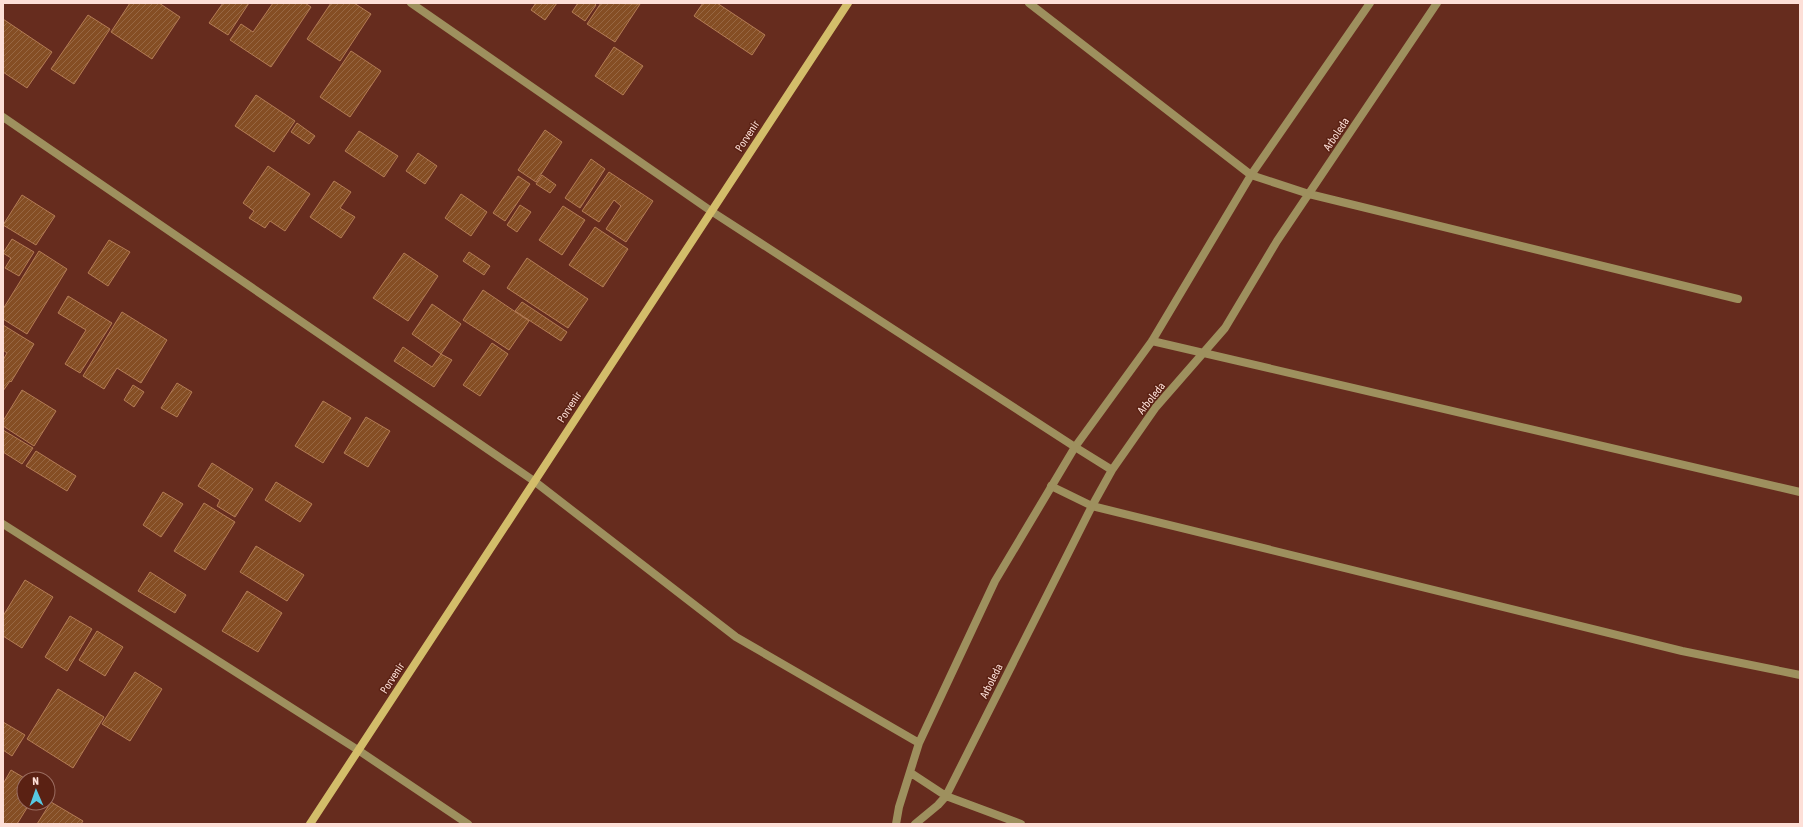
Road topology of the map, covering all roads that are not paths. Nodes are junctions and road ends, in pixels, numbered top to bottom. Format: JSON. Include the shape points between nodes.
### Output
{"nodes":[{"id":1,"x":411,"y":3,"type":"edge"},
{"id":2,"x":848,"y":3,"type":"edge"},
{"id":3,"x":1030,"y":3,"type":"edge"},
{"id":4,"x":1370,"y":3,"type":"edge"},
{"id":5,"x":1437,"y":3,"type":"edge"},
{"id":6,"x":3,"y":117,"type":"edge"},
{"id":7,"x":1251,"y":175,"type":"junction"},
{"id":8,"x":1309,"y":194,"type":"junction"},
{"id":9,"x":711,"y":211,"type":"junction"},
{"id":10,"x":1738,"y":299,"type":"dead end"},
{"id":11,"x":1152,"y":341,"type":"junction"},
{"id":12,"x":1203,"y":353,"type":"junction"},
{"id":13,"x":1075,"y":447,"type":"junction"},
{"id":14,"x":1112,"y":470,"type":"junction"},
{"id":15,"x":534,"y":481,"type":"junction"},
{"id":16,"x":1051,"y":486,"type":"junction"},
{"id":17,"x":1800,"y":492,"type":"edge"},
{"id":18,"x":1092,"y":506,"type":"junction"},
{"id":19,"x":3,"y":524,"type":"edge"},
{"id":20,"x":1800,"y":676,"type":"edge"},
{"id":21,"x":919,"y":743,"type":"junction"},
{"id":22,"x":358,"y":750,"type":"junction"},
{"id":23,"x":911,"y":773,"type":"junction"},
{"id":24,"x":946,"y":796,"type":"junction"},
{"id":25,"x":310,"y":824,"type":"edge"},
{"id":26,"x":468,"y":824,"type":"edge"},
{"id":27,"x":896,"y":824,"type":"edge"},
{"id":28,"x":915,"y":824,"type":"edge"},
{"id":29,"x":1021,"y":824,"type":"edge"}],
"edges":[{"from":1,"to":9,"type":"street"},
{"from":2,"to":9,"type":"street","name":"Porvenir"},
{"from":3,"to":7,"type":"street"},
{"from":4,"to":7,"type":"street"},
{"from":5,"to":8,"type":"street","name":"Arboleda"},
{"from":6,"to":15,"type":"street"},
{"from":7,"to":8,"type":"street"},
{"from":7,"to":11,"type":"street"},
{"from":8,"to":10,"type":"street"},
{"from":8,"to":12,"type":"street","name":"Arboleda","via":[[1277,241],[1225,328]]},
{"from":9,"to":13,"type":"street"},
{"from":9,"to":15,"type":"street","name":"Porvenir"},
{"from":11,"to":12,"type":"street"},
{"from":11,"to":13,"type":"street"},
{"from":12,"to":14,"type":"street","name":"Arboleda","via":[[1156,407]]},
{"from":12,"to":17,"type":"street"},
{"from":13,"to":14,"type":"street"},
{"from":13,"to":16,"type":"street"},
{"from":14,"to":18,"type":"street","name":"Arboleda"},
{"from":15,"to":21,"type":"street","via":[[736,637]]},
{"from":15,"to":22,"type":"street","name":"Porvenir"},
{"from":16,"to":18,"type":"street"},
{"from":16,"to":21,"type":"street","via":[[995,581]]},
{"from":18,"to":20,"type":"street","via":[[1682,650]]},
{"from":18,"to":24,"type":"street","name":"Arboleda"},
{"from":19,"to":22,"type":"street"},
{"from":21,"to":23,"type":"street"},
{"from":22,"to":25,"type":"street","name":"Porvenir"},
{"from":22,"to":26,"type":"street"},
{"from":23,"to":24,"type":"street"},
{"from":23,"to":27,"type":"street"},
{"from":24,"to":28,"type":"street","name":"Arboleda"},
{"from":24,"to":29,"type":"street"}]}
